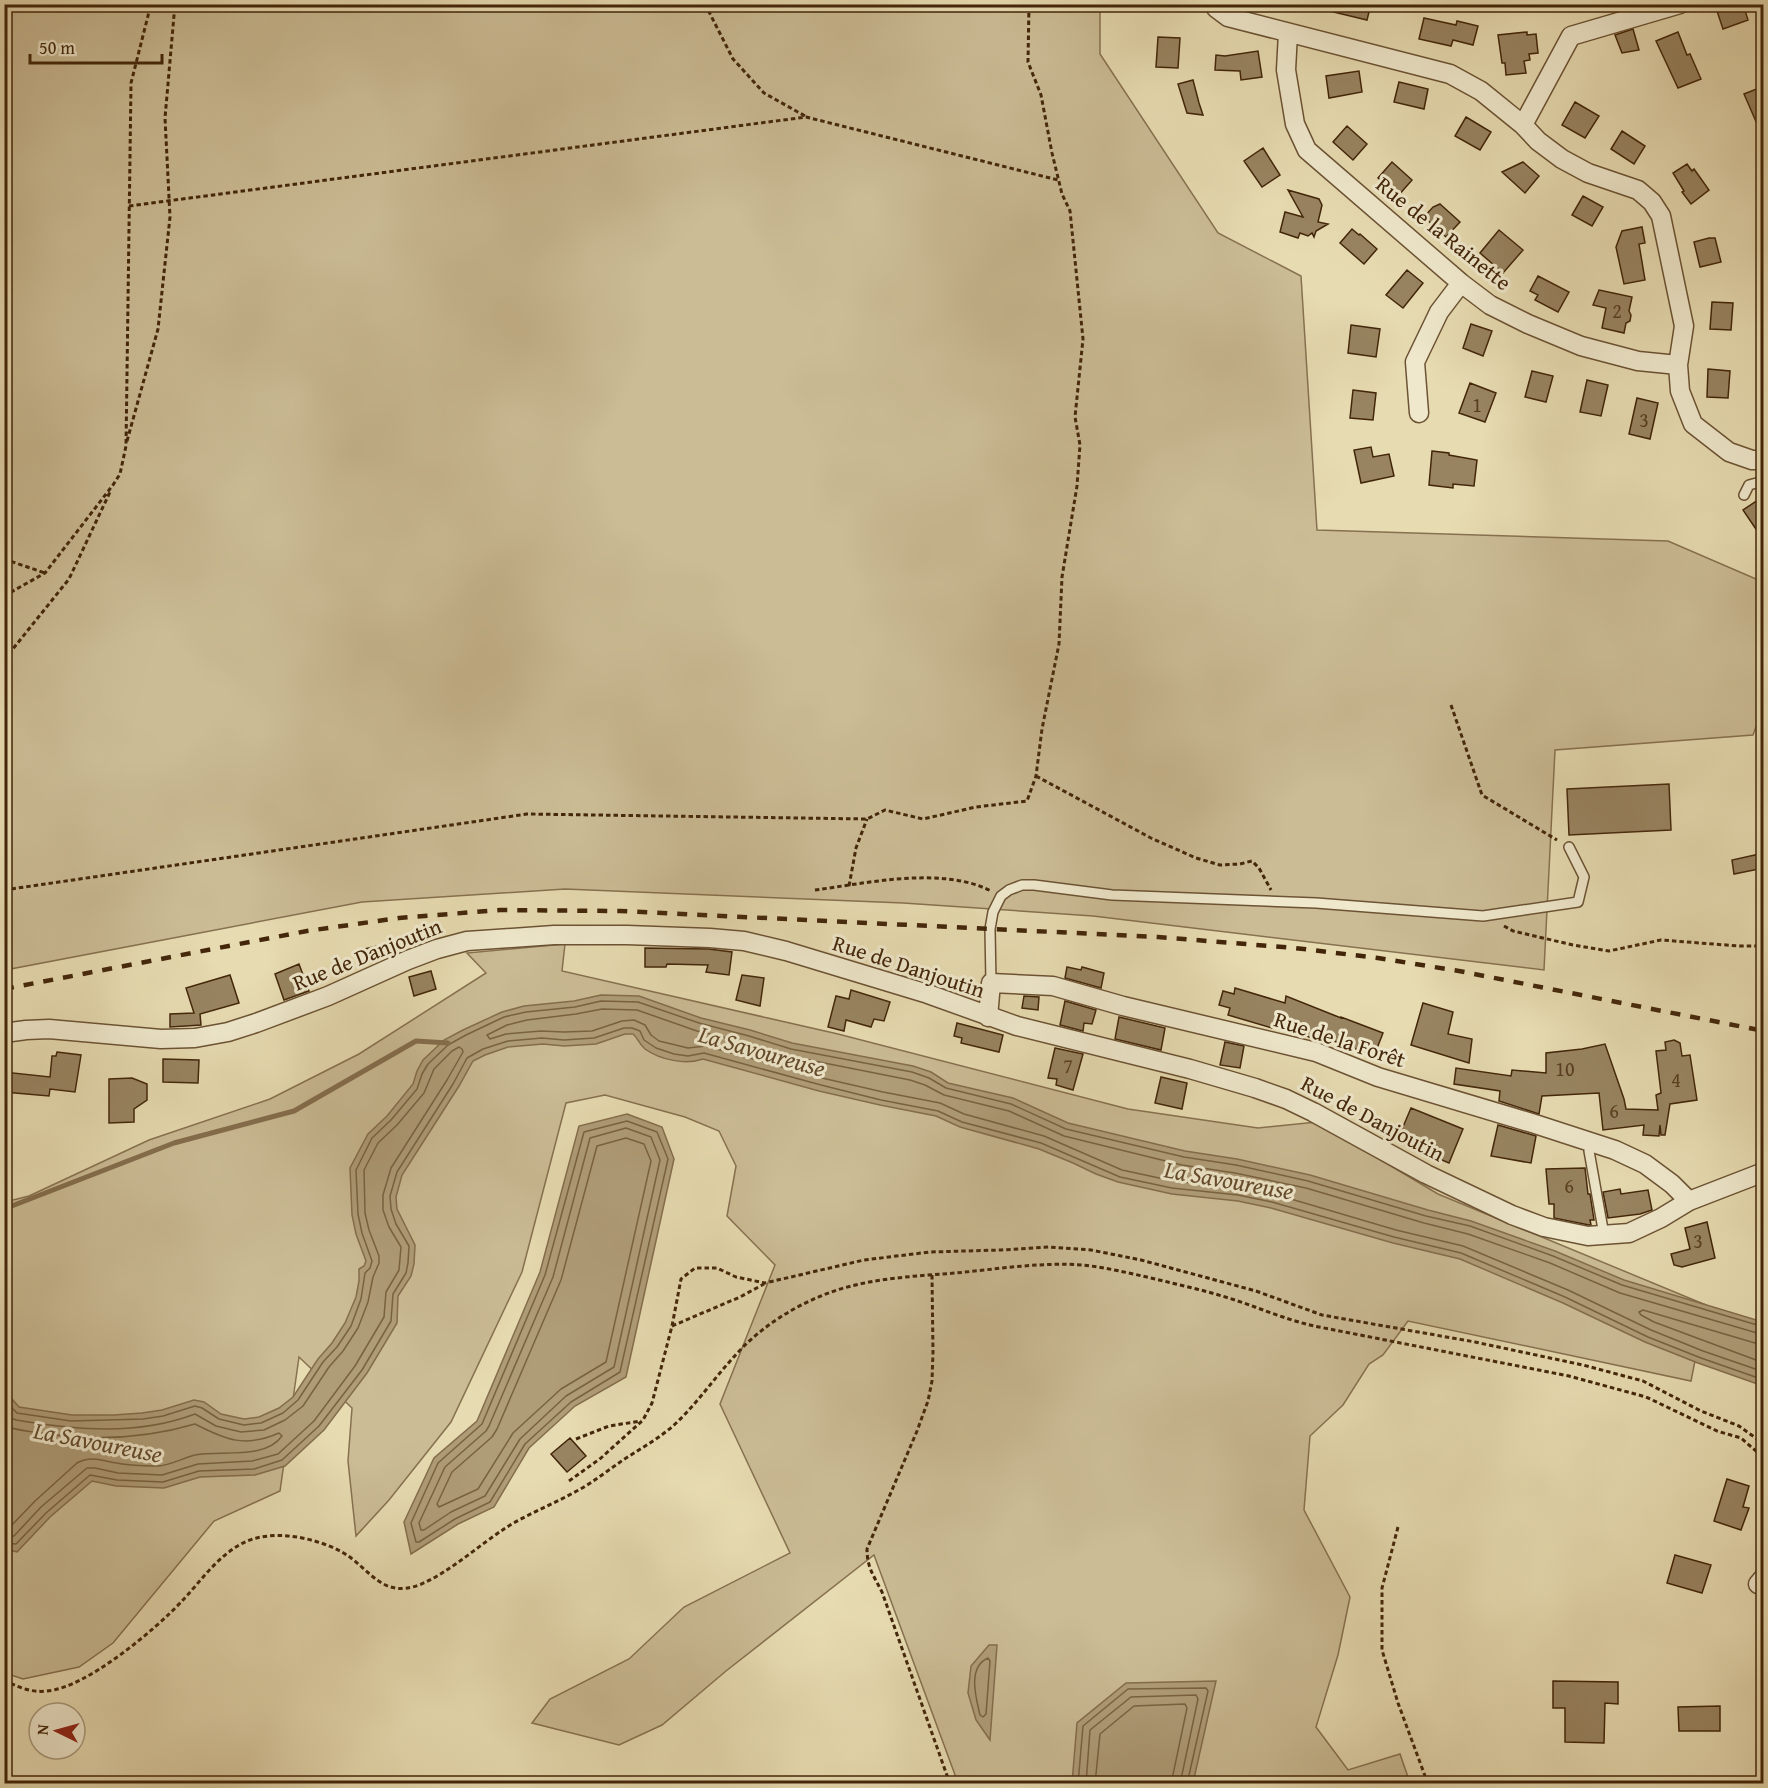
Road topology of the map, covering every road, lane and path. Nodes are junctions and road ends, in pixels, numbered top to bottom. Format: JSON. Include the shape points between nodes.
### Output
{"nodes":[{"id":1,"x":151,"y":4,"type":"edge"},
{"id":2,"x":175,"y":4,"type":"edge"},
{"id":3,"x":705,"y":4,"type":"edge"},
{"id":4,"x":1029,"y":4,"type":"edge"},
{"id":5,"x":1215,"y":4,"type":"edge"},
{"id":6,"x":1680,"y":4,"type":"edge"},
{"id":7,"x":1288,"y":33,"type":"junction"},
{"id":8,"x":806,"y":117,"type":"junction"},
{"id":9,"x":1523,"y":125,"type":"junction"},
{"id":10,"x":1059,"y":181,"type":"junction"},
{"id":11,"x":169,"y":201,"type":"junction"},
{"id":12,"x":129,"y":206,"type":"junction"},
{"id":13,"x":1461,"y":284,"type":"junction"},
{"id":14,"x":1678,"y":365,"type":"junction"},
{"id":15,"x":1419,"y":413,"type":"dead end"},
{"id":16,"x":126,"y":446,"type":"junction"},
{"id":17,"x":1764,"y":460,"type":"edge"},
{"id":18,"x":1764,"y":481,"type":"edge"},
{"id":19,"x":113,"y":485,"type":"junction"},
{"id":20,"x":1744,"y":495,"type":"dead end"},
{"id":21,"x":4,"y":559,"type":"edge"},
{"id":22,"x":45,"y":573,"type":"junction"},
{"id":23,"x":4,"y":596,"type":"edge"},
{"id":24,"x":4,"y":660,"type":"edge"},
{"id":25,"x":1451,"y":705,"type":"dead end"},
{"id":26,"x":1036,"y":776,"type":"junction"},
{"id":27,"x":867,"y":819,"type":"junction"},
{"id":28,"x":1569,"y":848,"type":"joint"},
{"id":29,"x":849,"y":886,"type":"junction"},
{"id":30,"x":4,"y":890,"type":"edge"},
{"id":31,"x":815,"y":890,"type":"dead end"},
{"id":32,"x":1001,"y":896,"type":"junction"},
{"id":33,"x":1276,"y":902,"type":"junction"},
{"id":34,"x":1483,"y":916,"type":"junction"},
{"id":35,"x":1764,"y":946,"type":"edge"},
{"id":36,"x":991,"y":984,"type":"junction"},
{"id":37,"x":988,"y":1017,"type":"junction"},
{"id":38,"x":4,"y":1034,"type":"edge"},
{"id":39,"x":1590,"y":1142,"type":"junction"},
{"id":40,"x":1764,"y":1172,"type":"edge"},
{"id":41,"x":1689,"y":1201,"type":"junction"},
{"id":42,"x":1604,"y":1235,"type":"junction"},
{"id":43,"x":932,"y":1275,"type":"junction"},
{"id":44,"x":765,"y":1283,"type":"junction"},
{"id":45,"x":672,"y":1326,"type":"junction"},
{"id":46,"x":643,"y":1420,"type":"junction"},
{"id":47,"x":576,"y":1439,"type":"dead end"},
{"id":48,"x":1764,"y":1444,"type":"edge"},
{"id":49,"x":1764,"y":1458,"type":"edge"},
{"id":50,"x":569,"y":1481,"type":"dead end"},
{"id":51,"x":1398,"y":1527,"type":"dead end"},
{"id":52,"x":4,"y":1680,"type":"edge"},
{"id":53,"x":950,"y":1784,"type":"edge"},
{"id":54,"x":1428,"y":1784,"type":"edge"}],
"edges":[{"from":1,"to":12,"type":"path","via":[[131,83]]},
{"from":2,"to":11,"type":"path","via":[[165,118]]},
{"from":3,"to":8,"type":"path","via":[[733,59],[764,93]]},
{"from":4,"to":10,"type":"path","via":[[1028,62],[1041,95]]},
{"from":5,"to":7,"type":"street","via":[[1228,17]]},
{"from":6,"to":9,"type":"street","via":[[1571,36]]},
{"from":7,"to":9,"type":"street","via":[[1450,74],[1481,91]]},
{"from":7,"to":13,"type":"street","name":"Rue de la Rainette","via":[[1286,70],[1295,124],[1307,150]]},
{"from":8,"to":10,"type":"path"},
{"from":8,"to":11,"type":"path"},
{"from":9,"to":14,"type":"street","via":[[1562,159],[1588,173],[1638,190],[1652,202],[1661,216],[1684,326]]},
{"from":10,"to":26,"type":"path","via":[[1070,211],[1083,339],[1076,417],[1080,445],[1062,577],[1059,644]]},
{"from":11,"to":12,"type":"path"},
{"from":11,"to":16,"type":"path","via":[[158,329]]},
{"from":12,"to":16,"type":"path"},
{"from":13,"to":14,"type":"street","name":"Rue de la Rainette","via":[[1509,315],[1581,346],[1638,361]]},
{"from":13,"to":15,"type":"street","via":[[1439,312],[1415,362]]},
{"from":14,"to":17,"type":"street","via":[[1680,392],[1693,424],[1729,452]]},
{"from":16,"to":19,"type":"path","via":[[120,474]]},
{"from":18,"to":20,"type":"lane","via":[[1749,484]]},
{"from":19,"to":22,"type":"path"},
{"from":19,"to":24,"type":"path","via":[[69,579]]},
{"from":21,"to":22,"type":"path"},
{"from":22,"to":23,"type":"path"},
{"from":25,"to":28,"type":"path","via":[[1482,795]]},
{"from":26,"to":27,"type":"path","via":[[1027,801],[923,819],[885,810]]},
{"from":26,"to":33,"type":"path","via":[[1196,858],[1220,865],[1252,861]]},
{"from":27,"to":29,"type":"path","via":[[856,848]]},
{"from":27,"to":30,"type":"path","via":[[527,814]]},
{"from":28,"to":34,"type":"lane","via":[[1584,877],[1578,902]]},
{"from":29,"to":31,"type":"path"},
{"from":29,"to":32,"type":"path","via":[[921,878],[951,879],[976,884]]},
{"from":32,"to":33,"type":"lane","via":[[1015,887],[1028,885],[1112,895]]},
{"from":32,"to":36,"type":"lane","via":[[991,921]]},
{"from":33,"to":34,"type":"lane"},
{"from":34,"to":35,"type":"path","via":[[1513,931],[1609,951],[1661,940]]},
{"from":36,"to":37,"type":"street"},
{"from":36,"to":39,"type":"street","name":"Rue de la Forêt","via":[[1053,986],[1287,1044],[1378,1077]]},
{"from":37,"to":38,"type":"street","name":"Rue de Danjoutin","via":[[928,994],[744,941],[554,935],[451,944],[266,1019],[195,1038],[161,1039],[49,1029]]},
{"from":37,"to":42,"type":"street","name":"Rue de Danjoutin","via":[[1190,1069],[1275,1096],[1512,1215],[1544,1227],[1588,1236]]},
{"from":39,"to":41,"type":"street","name":"Rue de la Forêt","via":[[1645,1164]]},
{"from":39,"to":42,"type":"lane"},
{"from":40,"to":41,"type":"street","name":"Rue de Danjoutin"},
{"from":41,"to":42,"type":"street","name":"Rue de Danjoutin","via":[[1629,1233]]},
{"from":43,"to":49,"type":"path","via":[[1047,1265],[1116,1270],[1217,1294],[1314,1326],[1569,1376],[1646,1397],[1717,1431],[1741,1438]]},
{"from":43,"to":52,"type":"path","via":[[855,1285],[789,1312],[734,1355],[692,1408],[669,1429],[575,1493],[507,1527],[415,1586],[402,1589],[384,1585],[345,1554],[318,1543],[262,1536],[238,1545],[218,1561],[179,1605],[126,1651],[88,1677],[51,1691],[21,1688]]},
{"from":43,"to":53,"type":"path","via":[[933,1352],[928,1401],[867,1549],[867,1560]]},
{"from":44,"to":45,"type":"path"},
{"from":44,"to":45,"type":"path","via":[[717,1268],[695,1268],[681,1279]]},
{"from":44,"to":48,"type":"path","via":[[864,1260],[930,1252],[1049,1247],[1091,1250],[1222,1281],[1322,1315],[1475,1342],[1643,1382],[1739,1426]]},
{"from":45,"to":46,"type":"path","via":[[652,1403]]},
{"from":46,"to":47,"type":"path","via":[[609,1426]]},
{"from":46,"to":50,"type":"path"},
{"from":51,"to":54,"type":"path","via":[[1382,1588],[1382,1650]]}]}
